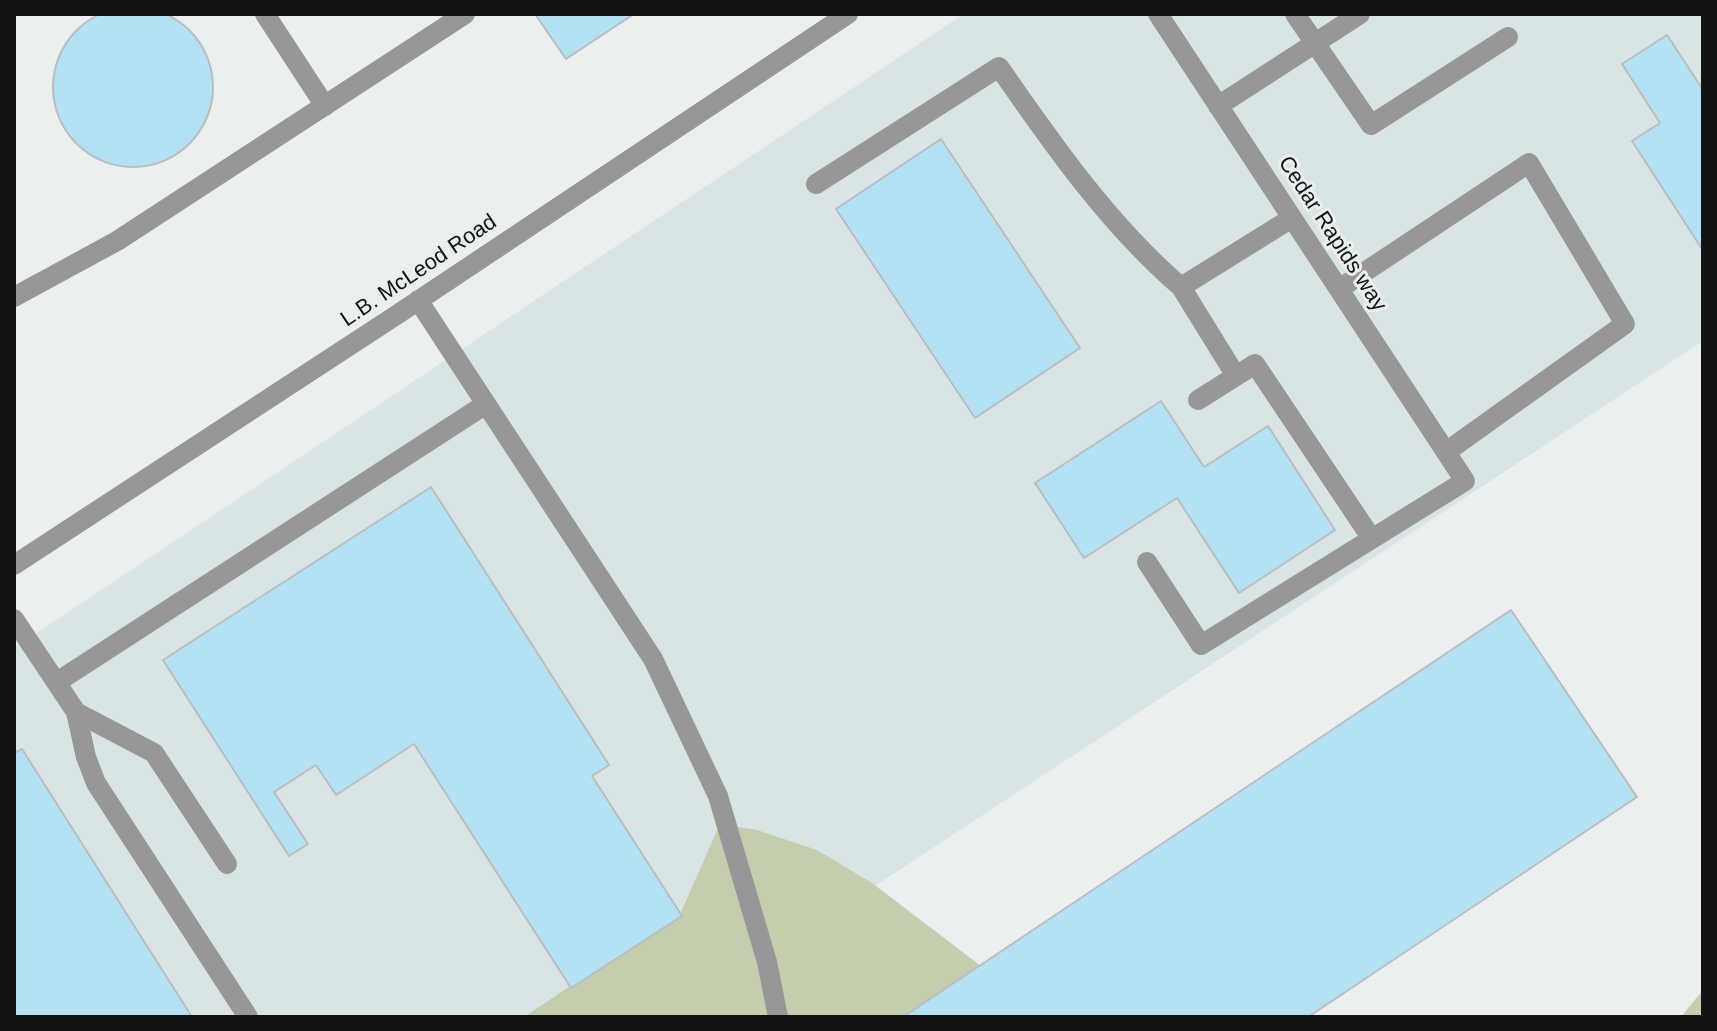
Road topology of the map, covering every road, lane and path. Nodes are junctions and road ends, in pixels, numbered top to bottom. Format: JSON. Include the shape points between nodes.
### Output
{"nodes":[{"id":1,"x":265,"y":14,"type":"edge"},
{"id":2,"x":465,"y":14,"type":"edge"},
{"id":3,"x":848,"y":14,"type":"edge"},
{"id":4,"x":1158,"y":14,"type":"edge"},
{"id":5,"x":1295,"y":14,"type":"edge"},
{"id":6,"x":1360,"y":14,"type":"edge"},
{"id":7,"x":1508,"y":37,"type":"dead end"},
{"id":8,"x":1315,"y":43,"type":"junction"},
{"id":9,"x":325,"y":106,"type":"junction"},
{"id":10,"x":1218,"y":106,"type":"junction"},
{"id":11,"x":816,"y":184,"type":"dead end"},
{"id":12,"x":1292,"y":218,"type":"junction"},
{"id":13,"x":1181,"y":287,"type":"junction"},
{"id":14,"x":1339,"y":289,"type":"junction"},
{"id":15,"x":14,"y":297,"type":"edge"},
{"id":16,"x":418,"y":300,"type":"junction"},
{"id":17,"x":1236,"y":376,"type":"junction"},
{"id":18,"x":1198,"y":400,"type":"dead end"},
{"id":19,"x":486,"y":404,"type":"junction"},
{"id":20,"x":1446,"y":452,"type":"junction"},
{"id":21,"x":1372,"y":539,"type":"junction"},
{"id":22,"x":1147,"y":562,"type":"dead end"},
{"id":23,"x":14,"y":565,"type":"edge"},
{"id":24,"x":14,"y":619,"type":"edge"},
{"id":25,"x":57,"y":682,"type":"junction"},
{"id":26,"x":76,"y":712,"type":"junction"},
{"id":27,"x":227,"y":864,"type":"dead end"},
{"id":28,"x":248,"y":1017,"type":"edge"},
{"id":29,"x":778,"y":1017,"type":"edge"}],
"edges":[{"from":1,"to":9,"type":"street"},
{"from":2,"to":9,"type":"street"},
{"from":3,"to":16,"type":"street","name":"L.B. McLeod Road"},
{"from":4,"to":10,"type":"street","name":"Cedar Rapids way"},
{"from":5,"to":8,"type":"street"},
{"from":6,"to":8,"type":"street"},
{"from":7,"to":8,"type":"street","via":[[1371,125]]},
{"from":8,"to":10,"type":"street"},
{"from":9,"to":15,"type":"street","via":[[117,241]]},
{"from":10,"to":12,"type":"street","name":"Cedar Rapids way"},
{"from":11,"to":13,"type":"street","via":[[999,67],[1065,162],[1155,265]]},
{"from":12,"to":13,"type":"street"},
{"from":12,"to":14,"type":"street","name":"Cedar Rapids way"},
{"from":13,"to":17,"type":"street"},
{"from":14,"to":20,"type":"street","name":"Cedar Rapids way"},
{"from":14,"to":20,"type":"street","via":[[1529,163],[1625,324]]},
{"from":16,"to":19,"type":"street"},
{"from":16,"to":23,"type":"street","name":"L.B. McLeod Road"},
{"from":17,"to":18,"type":"street"},
{"from":17,"to":21,"type":"street","via":[[1255,364]]},
{"from":19,"to":25,"type":"street"},
{"from":19,"to":29,"type":"street","via":[[660,672],[718,796]]},
{"from":20,"to":21,"type":"street","name":"Cedar Rapids way","via":[[1465,481]]},
{"from":21,"to":22,"type":"street","via":[[1201,645]]},
{"from":24,"to":25,"type":"street"},
{"from":25,"to":26,"type":"street"},
{"from":26,"to":27,"type":"street","via":[[154,753]]},
{"from":26,"to":28,"type":"street","via":[[96,783]]}]}
